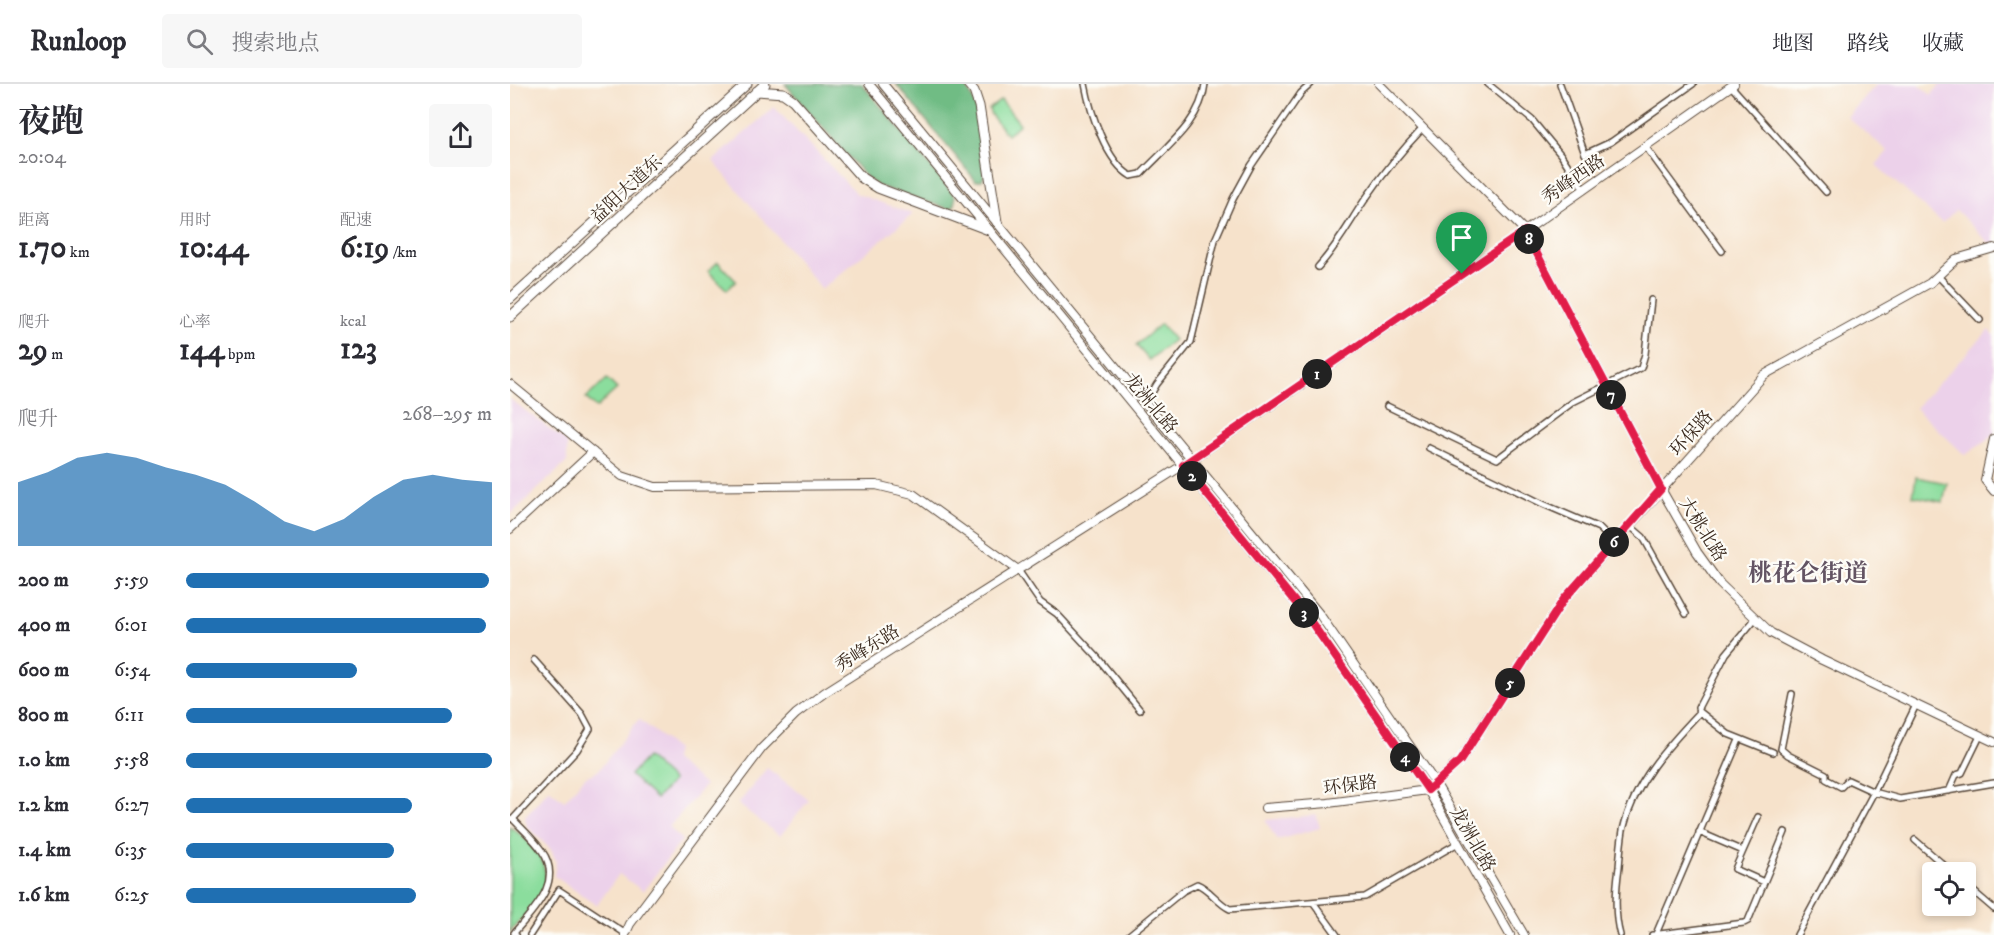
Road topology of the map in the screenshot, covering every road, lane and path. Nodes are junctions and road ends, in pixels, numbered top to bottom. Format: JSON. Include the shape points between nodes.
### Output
{"nodes":[{"id":1,"x":747,"y":84,"type":"edge"},
{"id":2,"x":868,"y":84,"type":"edge"},
{"id":3,"x":883,"y":84,"type":"edge"},
{"id":4,"x":968,"y":84,"type":"edge"},
{"id":5,"x":1085,"y":84,"type":"edge"},
{"id":6,"x":1205,"y":84,"type":"edge"},
{"id":7,"x":1311,"y":84,"type":"edge"},
{"id":8,"x":1380,"y":84,"type":"edge"},
{"id":9,"x":1488,"y":84,"type":"edge"},
{"id":10,"x":1560,"y":84,"type":"edge"},
{"id":11,"x":1693,"y":84,"type":"edge"},
{"id":12,"x":1733,"y":85,"type":"edge"},
{"id":13,"x":761,"y":87,"type":"edge"},
{"id":14,"x":1424,"y":128,"type":"junction"},
{"id":15,"x":1645,"y":146,"type":"junction"},
{"id":16,"x":1584,"y":190,"type":"junction"},
{"id":17,"x":1826,"y":192,"type":"dead end"},
{"id":18,"x":997,"y":222,"type":"junction"},
{"id":19,"x":989,"y":230,"type":"junction"},
{"id":20,"x":1525,"y":231,"type":"junction"},
{"id":21,"x":1994,"y":248,"type":"edge"},
{"id":22,"x":1722,"y":251,"type":"dead end"},
{"id":23,"x":1318,"y":267,"type":"dead end"},
{"id":24,"x":1938,"y":276,"type":"junction"},
{"id":25,"x":510,"y":299,"type":"edge"},
{"id":26,"x":1651,"y":300,"type":"dead end"},
{"id":27,"x":510,"y":317,"type":"edge"},
{"id":28,"x":1980,"y":320,"type":"dead end"},
{"id":29,"x":510,"y":384,"type":"edge"},
{"id":30,"x":1606,"y":385,"type":"junction"},
{"id":31,"x":1145,"y":404,"type":"junction"},
{"id":32,"x":1387,"y":406,"type":"dead end"},
{"id":33,"x":1994,"y":439,"type":"edge"},
{"id":34,"x":1429,"y":448,"type":"dead end"},
{"id":35,"x":593,"y":452,"type":"junction"},
{"id":36,"x":1191,"y":460,"type":"junction"},
{"id":37,"x":1183,"y":465,"type":"junction"},
{"id":38,"x":1661,"y":489,"type":"junction"},
{"id":39,"x":1994,"y":491,"type":"edge"},
{"id":40,"x":1629,"y":525,"type":"junction"},
{"id":41,"x":510,"y":529,"type":"edge"},
{"id":42,"x":1614,"y":543,"type":"junction"},
{"id":43,"x":1018,"y":570,"type":"junction"},
{"id":44,"x":1686,"y":614,"type":"dead end"},
{"id":45,"x":1755,"y":619,"type":"junction"},
{"id":46,"x":534,"y":660,"type":"dead end"},
{"id":47,"x":1791,"y":694,"type":"dead end"},
{"id":48,"x":1916,"y":705,"type":"junction"},
{"id":49,"x":1140,"y":710,"type":"dead end"},
{"id":50,"x":1700,"y":712,"type":"junction"},
{"id":51,"x":1980,"y":736,"type":"junction"},
{"id":52,"x":1739,"y":740,"type":"junction"},
{"id":53,"x":1994,"y":742,"type":"edge"},
{"id":54,"x":1773,"y":752,"type":"dead end"},
{"id":55,"x":1994,"y":783,"type":"edge"},
{"id":56,"x":1436,"y":784,"type":"junction"},
{"id":57,"x":1428,"y":790,"type":"junction"},
{"id":58,"x":1949,"y":791,"type":"junction"},
{"id":59,"x":1874,"y":792,"type":"junction"},
{"id":60,"x":1265,"y":808,"type":"dead end"},
{"id":61,"x":1758,"y":817,"type":"dead end"},
{"id":62,"x":511,"y":820,"type":"edge"},
{"id":63,"x":1700,"y":832,"type":"junction"},
{"id":64,"x":1785,"y":832,"type":"dead end"},
{"id":65,"x":1915,"y":840,"type":"dead end"},
{"id":66,"x":1458,"y":843,"type":"junction"},
{"id":67,"x":1743,"y":851,"type":"junction"},
{"id":68,"x":1940,"y":862,"type":"edge"},
{"id":69,"x":1764,"y":882,"type":"junction"},
{"id":70,"x":1976,"y":893,"type":"edge"},
{"id":71,"x":1313,"y":902,"type":"junction"},
{"id":72,"x":1994,"y":909,"type":"edge"},
{"id":73,"x":625,"y":934,"type":"edge"},
{"id":74,"x":516,"y":935,"type":"edge"},
{"id":75,"x":530,"y":935,"type":"edge"},
{"id":76,"x":1129,"y":935,"type":"edge"},
{"id":77,"x":1337,"y":935,"type":"edge"},
{"id":78,"x":1510,"y":935,"type":"edge"},
{"id":79,"x":1524,"y":935,"type":"edge"},
{"id":80,"x":1619,"y":935,"type":"edge"},
{"id":81,"x":1654,"y":935,"type":"edge"},
{"id":82,"x":1797,"y":935,"type":"edge"}],
"edges":[{"from":1,"to":25,"type":"main road"},
{"from":2,"to":19,"type":"street","name":"龙洲北路"},
{"from":3,"to":18,"type":"street","name":"龙洲北路"},
{"from":4,"to":18,"type":"main road","via":[[979,106]]},
{"from":5,"to":6,"type":"street","via":[[1101,137],[1124,172],[1131,176],[1141,174],[1189,123],[1204,97]]},
{"from":7,"to":31,"type":"street","via":[[1251,166],[1233,200],[1215,240],[1191,342]]},
{"from":8,"to":14,"type":"street","name":"大桃北路"},
{"from":9,"to":16,"type":"street","via":[[1532,120]]},
{"from":10,"to":11,"type":"street","via":[[1585,154],[1611,142]]},
{"from":12,"to":15,"type":"street","name":"秀峰西路"},
{"from":12,"to":17,"type":"street"},
{"from":13,"to":19,"type":"main road","via":[[793,100],[862,178],[878,188]]},
{"from":13,"to":27,"type":"main road","name":"益阳大道东"},
{"from":14,"to":20,"type":"street","name":"大桃北路"},
{"from":14,"to":23,"type":"street","via":[[1395,158],[1336,247]]},
{"from":15,"to":16,"type":"street","name":"秀峰西路"},
{"from":15,"to":22,"type":"street"},
{"from":16,"to":20,"type":"street","name":"秀峰西路"},
{"from":18,"to":31,"type":"street","name":"龙洲北路"},
{"from":19,"to":37,"type":"street","name":"龙洲北路"},
{"from":20,"to":30,"type":"street","name":"大桃北路"},
{"from":20,"to":36,"type":"street","name":"秀峰西路"},
{"from":21,"to":24,"type":"street","name":"环保路","via":[[1956,259]]},
{"from":24,"to":28,"type":"street"},
{"from":24,"to":38,"type":"street","name":"环保路","via":[[1764,375]]},
{"from":26,"to":30,"type":"street","via":[[1641,368]]},
{"from":29,"to":35,"type":"street"},
{"from":30,"to":32,"type":"street","via":[[1573,402],[1497,459]]},
{"from":30,"to":38,"type":"street","name":"大桃北路"},
{"from":31,"to":36,"type":"street","name":"龙洲北路"},
{"from":33,"to":39,"type":"street","via":[[1985,480]]},
{"from":34,"to":42,"type":"street","via":[[1599,528]]},
{"from":35,"to":41,"type":"street"},
{"from":35,"to":43,"type":"street","via":[[622,476],[655,487],[876,484],[913,494]]},
{"from":36,"to":37,"type":"street","name":"秀峰东路"},
{"from":36,"to":56,"type":"street","name":"龙洲北路","via":[[1320,615]]},
{"from":37,"to":43,"type":"street","name":"秀峰东路"},
{"from":37,"to":57,"type":"street","name":"龙洲北路","via":[[1309,619]]},
{"from":38,"to":40,"type":"street","name":"环保路"},
{"from":38,"to":45,"type":"street","name":"大桃北路","via":[[1720,584]]},
{"from":40,"to":42,"type":"street","name":"环保路"},
{"from":40,"to":44,"type":"street","via":[[1643,537]]},
{"from":42,"to":56,"type":"street","name":"环保路","via":[[1564,599],[1460,761]]},
{"from":43,"to":49,"type":"street","via":[[1040,602],[1057,614],[1097,657]]},
{"from":43,"to":73,"type":"street","name":"秀峰东路","via":[[796,714],[762,748]]},
{"from":45,"to":48,"type":"street","name":"大桃北路","via":[[1771,633]]},
{"from":45,"to":50,"type":"street","via":[[1726,654],[1698,708]]},
{"from":46,"to":62,"type":"street","via":[[582,714],[590,729],[577,750]]},
{"from":47,"to":59,"type":"street","via":[[1781,749],[1841,787],[1848,780]]},
{"from":48,"to":51,"type":"street","name":"大桃北路"},
{"from":48,"to":59,"type":"street"},
{"from":50,"to":52,"type":"street"},
{"from":50,"to":80,"type":"street","via":[[1663,751],[1632,805],[1623,831],[1616,887]]},
{"from":51,"to":53,"type":"street","name":"大桃北路"},
{"from":51,"to":58,"type":"street"},
{"from":52,"to":54,"type":"street"},
{"from":52,"to":63,"type":"street"},
{"from":55,"to":58,"type":"street"},
{"from":56,"to":57,"type":"street","name":"环保路"},
{"from":56,"to":79,"type":"street","name":"龙洲北路"},
{"from":57,"to":60,"type":"street","name":"环保路"},
{"from":57,"to":66,"type":"street","name":"龙洲北路"},
{"from":58,"to":59,"type":"street","via":[[1900,799]]},
{"from":59,"to":82,"type":"street"},
{"from":61,"to":67,"type":"street"},
{"from":62,"to":74,"type":"street","via":[[542,850],[550,875],[544,898]]},
{"from":63,"to":67,"type":"street"},
{"from":63,"to":81,"type":"street"},
{"from":64,"to":69,"type":"street"},
{"from":65,"to":68,"type":"street"},
{"from":66,"to":71,"type":"street","via":[[1365,897]]},
{"from":66,"to":78,"type":"street","name":"龙洲北路"},
{"from":67,"to":69,"type":"street","via":[[1735,869]]},
{"from":69,"to":81,"type":"street","via":[[1744,924]]},
{"from":70,"to":72,"type":"street"},
{"from":71,"to":76,"type":"street","via":[[1230,909],[1197,884]]},
{"from":71,"to":77,"type":"street"},
{"from":73,"to":75,"type":"street","via":[[558,890]]}]}
